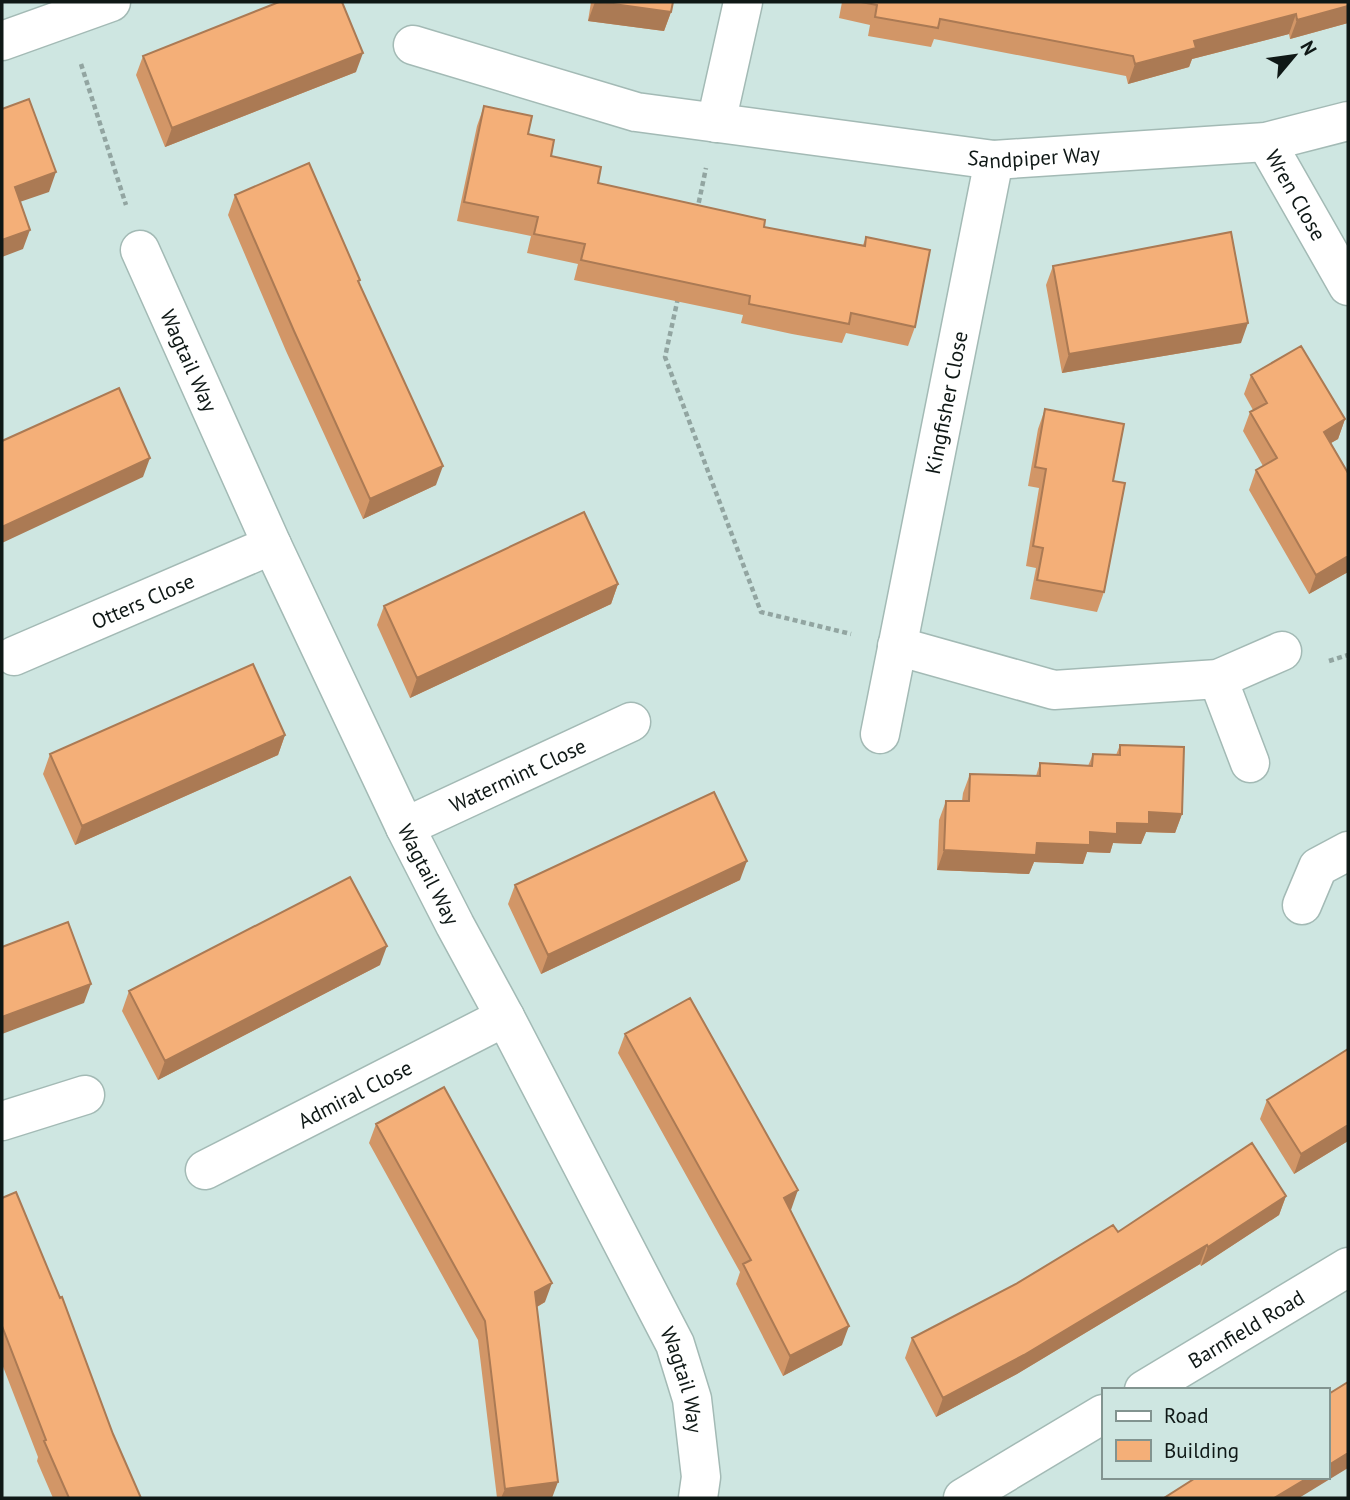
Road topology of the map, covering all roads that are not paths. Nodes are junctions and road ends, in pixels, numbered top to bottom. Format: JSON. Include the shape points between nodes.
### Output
{"nodes":[{"id":1,"x":111,"y":2,"type":"edge"},
{"id":2,"x":743,"y":2,"type":"edge"},
{"id":3,"x":64,"y":10,"type":"edge"},
{"id":4,"x":2,"y":41,"type":"edge"},
{"id":5,"x":413,"y":46,"type":"dead end"},
{"id":6,"x":1348,"y":121,"type":"edge"},
{"id":7,"x":716,"y":123,"type":"junction"},
{"id":8,"x":1266,"y":142,"type":"junction"},
{"id":9,"x":994,"y":160,"type":"junction"},
{"id":10,"x":140,"y":250,"type":"road end"},
{"id":11,"x":1348,"y":286,"type":"edge"},
{"id":12,"x":272,"y":545,"type":"junction"},
{"id":13,"x":897,"y":646,"type":"junction"},
{"id":14,"x":1282,"y":651,"type":"dead end"},
{"id":15,"x":14,"y":656,"type":"dead end"},
{"id":16,"x":1219,"y":679,"type":"junction"},
{"id":17,"x":631,"y":722,"type":"dead end"},
{"id":18,"x":880,"y":734,"type":"dead end"},
{"id":19,"x":1250,"y":763,"type":"dead end"},
{"id":20,"x":405,"y":827,"type":"junction"},
{"id":21,"x":1348,"y":850,"type":"edge"},
{"id":22,"x":1303,"y":905,"type":"dead end"},
{"id":23,"x":505,"y":1017,"type":"junction"},
{"id":24,"x":85,"y":1095,"type":"dead end"},
{"id":25,"x":2,"y":1121,"type":"edge"},
{"id":26,"x":205,"y":1170,"type":"dead end"},
{"id":27,"x":1348,"y":1267,"type":"edge"},
{"id":28,"x":1147,"y":1388,"type":"edge"},
{"id":29,"x":1102,"y":1415,"type":"edge"},
{"id":30,"x":698,"y":1498,"type":"edge"},
{"id":31,"x":963,"y":1498,"type":"edge"}],
"edges":[{"from":1,"to":3,"type":"street"},
{"from":2,"to":7,"type":"street"},
{"from":3,"to":4,"type":"street"},
{"from":5,"to":7,"type":"street","name":"Sandpiper Way","via":[[636,112]]},
{"from":6,"to":8,"type":"street","name":"Sandpiper Way"},
{"from":7,"to":9,"type":"street","name":"Sandpiper Way"},
{"from":8,"to":9,"type":"street","name":"Sandpiper Way"},
{"from":8,"to":11,"type":"street","name":"Wren Close"},
{"from":9,"to":13,"type":"street","name":"Kingfisher Close"},
{"from":10,"to":12,"type":"street","name":"Wagtail Way"},
{"from":12,"to":15,"type":"street","name":"Otters Close"},
{"from":12,"to":20,"type":"street","name":"Wagtail Way"},
{"from":13,"to":16,"type":"street","via":[[1054,690]]},
{"from":13,"to":18,"type":"street","name":"Kingfisher Close"},
{"from":14,"to":16,"type":"street"},
{"from":16,"to":19,"type":"street"},
{"from":17,"to":20,"type":"street","name":"Watermint Close"},
{"from":20,"to":23,"type":"street","name":"Wagtail Way"},
{"from":21,"to":22,"type":"street","via":[[1318,867]]},
{"from":23,"to":26,"type":"street","name":"Admiral Close"},
{"from":23,"to":30,"type":"street","name":"Wagtail Way","via":[[675,1344],[692,1399],[701,1477]]},
{"from":24,"to":25,"type":"street"},
{"from":27,"to":28,"type":"street","name":"Barnfield Road"},
{"from":29,"to":31,"type":"street"}]}
